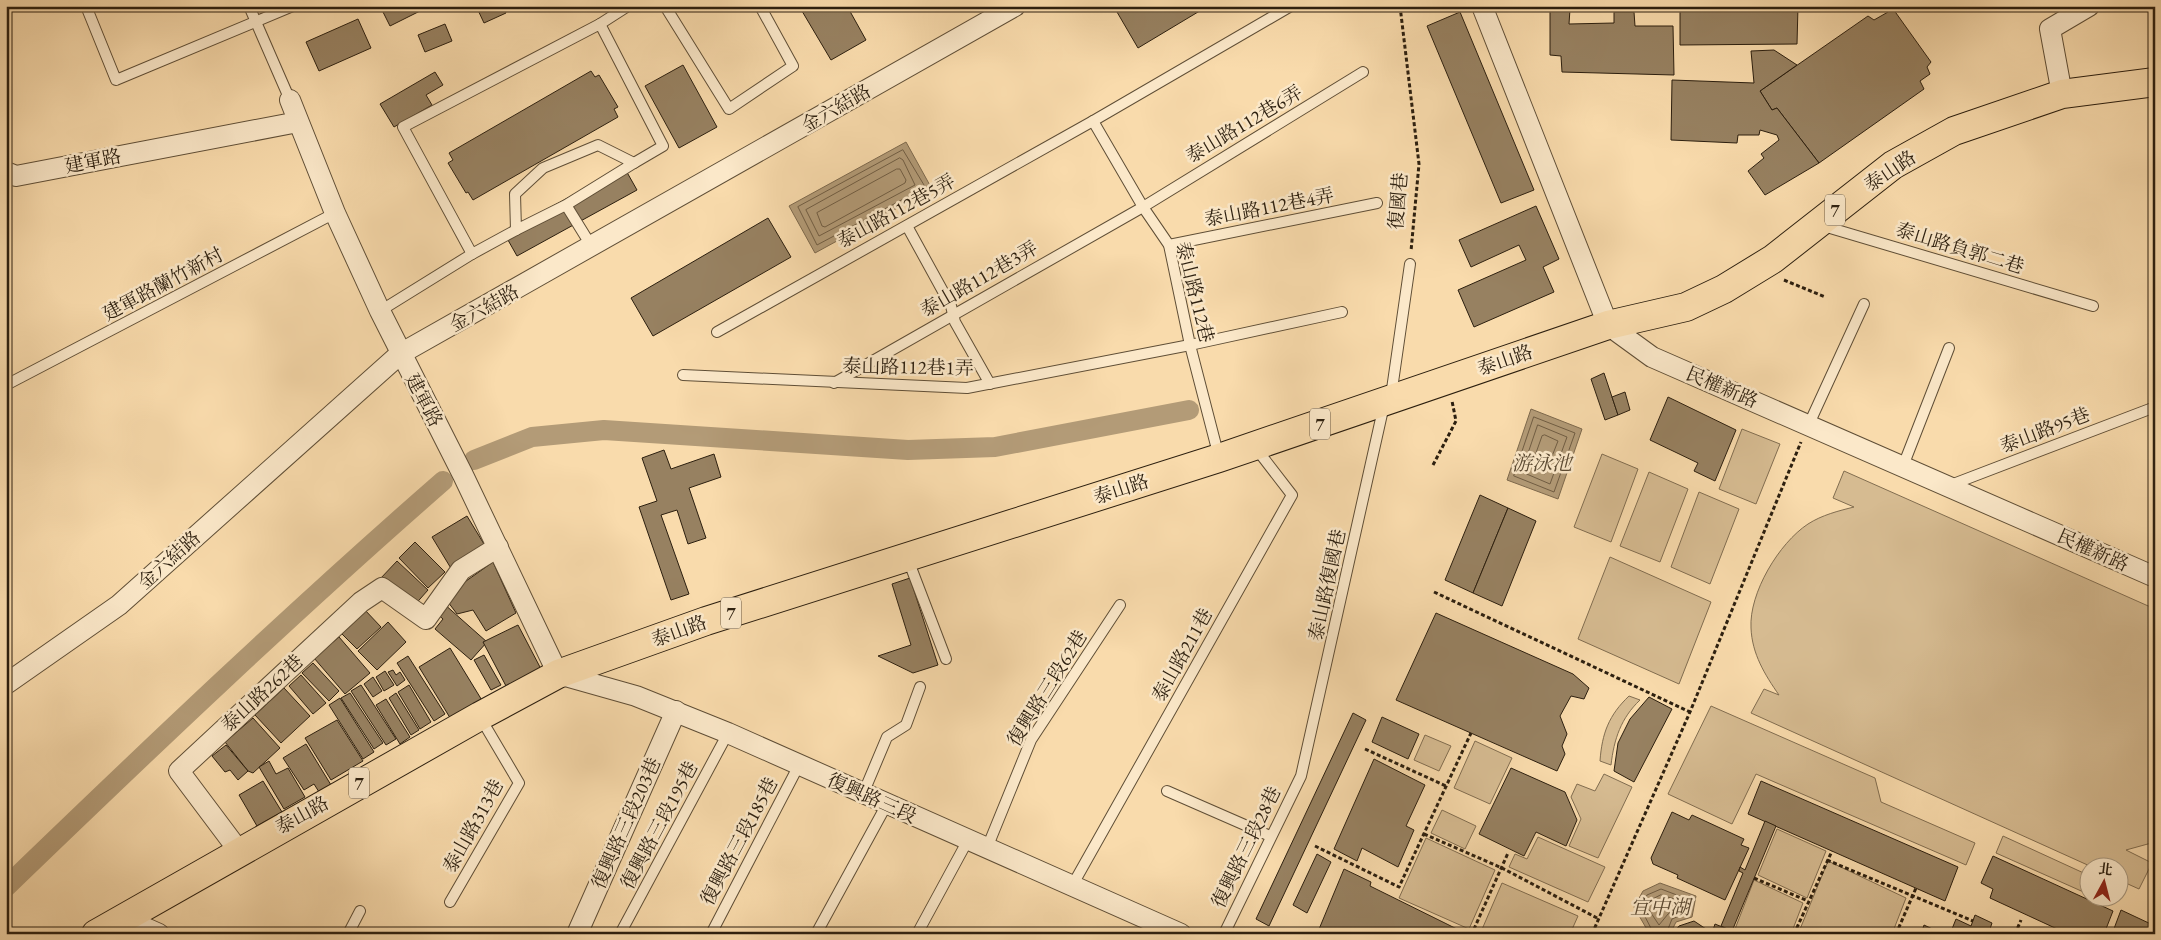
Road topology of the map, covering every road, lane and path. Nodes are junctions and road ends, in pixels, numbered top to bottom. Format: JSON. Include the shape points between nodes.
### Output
{"nodes":[{"id":1,"x":86,"y":6,"type":"edge"},
{"id":2,"x":249,"y":6,"type":"edge"},
{"id":3,"x":292,"y":6,"type":"edge"},
{"id":4,"x":628,"y":6,"type":"edge"},
{"id":5,"x":666,"y":6,"type":"edge"},
{"id":6,"x":760,"y":6,"type":"edge"},
{"id":7,"x":1015,"y":6,"type":"edge"},
{"id":8,"x":1291,"y":6,"type":"edge"},
{"id":9,"x":1400,"y":6,"type":"edge"},
{"id":10,"x":1482,"y":6,"type":"edge"},
{"id":11,"x":2089,"y":6,"type":"edge"},
{"id":12,"x":257,"y":23,"type":"junction"},
{"id":13,"x":600,"y":24,"type":"junction"},
{"id":14,"x":1363,"y":72,"type":"dead end"},
{"id":15,"x":2155,"y":82,"type":"edge"},
{"id":16,"x":2062,"y":94,"type":"junction"},
{"id":17,"x":290,"y":100,"type":"joint"},
{"id":18,"x":1093,"y":121,"type":"junction"},
{"id":19,"x":298,"y":122,"type":"junction"},
{"id":20,"x":634,"y":163,"type":"junction"},
{"id":21,"x":6,"y":172,"type":"edge"},
{"id":22,"x":1377,"y":203,"type":"dead end"},
{"id":23,"x":566,"y":205,"type":"junction"},
{"id":24,"x":1143,"y":206,"type":"junction"},
{"id":25,"x":335,"y":213,"type":"junction"},
{"id":26,"x":1817,"y":224,"type":"junction"},
{"id":27,"x":907,"y":226,"type":"junction"},
{"id":28,"x":516,"y":230,"type":"junction"},
{"id":29,"x":1169,"y":244,"type":"junction"},
{"id":30,"x":592,"y":248,"type":"junction"},
{"id":31,"x":472,"y":254,"type":"junction"},
{"id":32,"x":1410,"y":264,"type":"joint"},
{"id":33,"x":1757,"y":269,"type":"junction"},
{"id":34,"x":1825,"y":297,"type":"dead end"},
{"id":35,"x":1864,"y":304,"type":"dead end"},
{"id":36,"x":2093,"y":306,"type":"dead end"},
{"id":37,"x":380,"y":311,"type":"junction"},
{"id":38,"x":1342,"y":312,"type":"dead end"},
{"id":39,"x":953,"y":314,"type":"junction"},
{"id":40,"x":1608,"y":325,"type":"junction"},
{"id":41,"x":717,"y":332,"type":"dead end"},
{"id":42,"x":1190,"y":345,"type":"junction"},
{"id":43,"x":1949,"y":348,"type":"dead end"},
{"id":44,"x":400,"y":354,"type":"junction"},
{"id":45,"x":683,"y":375,"type":"dead end"},
{"id":46,"x":1449,"y":380,"type":"junction"},
{"id":47,"x":833,"y":383,"type":"junction"},
{"id":48,"x":990,"y":384,"type":"junction"},
{"id":49,"x":6,"y":385,"type":"edge"},
{"id":50,"x":1388,"y":400,"type":"junction"},
{"id":51,"x":2155,"y":407,"type":"edge"},
{"id":52,"x":1809,"y":424,"type":"junction"},
{"id":53,"x":1254,"y":446,"type":"junction"},
{"id":54,"x":1219,"y":458,"type":"junction"},
{"id":55,"x":1434,"y":465,"type":"dead end"},
{"id":56,"x":1903,"y":466,"type":"junction"},
{"id":57,"x":1948,"y":486,"type":"junction"},
{"id":58,"x":498,"y":547,"type":"junction"},
{"id":59,"x":907,"y":557,"type":"junction"},
{"id":60,"x":2155,"y":577,"type":"edge"},
{"id":61,"x":1434,"y":592,"type":"dead end"},
{"id":62,"x":1120,"y":605,"type":"dead end"},
{"id":63,"x":946,"y":659,"type":"dead end"},
{"id":64,"x":558,"y":674,"type":"junction"},
{"id":65,"x":6,"y":684,"type":"edge"},
{"id":66,"x":920,"y":686,"type":"dead end"},
{"id":67,"x":676,"y":712,"type":"junction"},
{"id":68,"x":1690,"y":712,"type":"junction"},
{"id":69,"x":480,"y":716,"type":"junction"},
{"id":70,"x":728,"y":733,"type":"junction"},
{"id":71,"x":1471,"y":733,"type":"dead end"},
{"id":72,"x":1365,"y":749,"type":"dead end"},
{"id":73,"x":799,"y":765,"type":"junction"},
{"id":74,"x":1301,"y":776,"type":"joint"},
{"id":75,"x":1446,"y":786,"type":"junction"},
{"id":76,"x":1167,"y":791,"type":"dead end"},
{"id":77,"x":863,"y":794,"type":"junction"},
{"id":78,"x":887,"y":804,"type":"junction"},
{"id":79,"x":1424,"y":834,"type":"junction"},
{"id":80,"x":1270,"y":836,"type":"junction"},
{"id":81,"x":968,"y":840,"type":"junction"},
{"id":82,"x":1315,"y":846,"type":"dead end"},
{"id":83,"x":987,"y":848,"type":"junction"},
{"id":84,"x":239,"y":851,"type":"junction"},
{"id":85,"x":1832,"y":851,"type":"dead end"},
{"id":86,"x":1508,"y":853,"type":"dead end"},
{"id":87,"x":1827,"y":860,"type":"junction"},
{"id":88,"x":1502,"y":868,"type":"junction"},
{"id":89,"x":1754,"y":878,"type":"dead end"},
{"id":90,"x":1072,"y":886,"type":"junction"},
{"id":91,"x":1916,"y":888,"type":"dead end"},
{"id":92,"x":1912,"y":895,"type":"junction"},
{"id":93,"x":450,"y":902,"type":"dead end"},
{"id":94,"x":1808,"y":902,"type":"junction"},
{"id":95,"x":360,"y":911,"type":"dead end"},
{"id":96,"x":123,"y":918,"type":"junction"},
{"id":97,"x":1599,"y":919,"type":"junction"},
{"id":98,"x":2021,"y":920,"type":"dead end"},
{"id":99,"x":1973,"y":921,"type":"dead end"},
{"id":100,"x":1474,"y":928,"type":"dead end"},
{"id":101,"x":96,"y":934,"type":"edge"},
{"id":102,"x":159,"y":934,"type":"edge"},
{"id":103,"x":348,"y":934,"type":"edge"},
{"id":104,"x":577,"y":934,"type":"edge"},
{"id":105,"x":620,"y":934,"type":"edge"},
{"id":106,"x":711,"y":934,"type":"edge"},
{"id":107,"x":816,"y":934,"type":"edge"},
{"id":108,"x":917,"y":934,"type":"edge"},
{"id":109,"x":1181,"y":934,"type":"edge"},
{"id":110,"x":1224,"y":934,"type":"edge"},
{"id":111,"x":1592,"y":934,"type":"edge"},
{"id":112,"x":1794,"y":934,"type":"edge"},
{"id":113,"x":1896,"y":934,"type":"edge"},
{"id":114,"x":2015,"y":934,"type":"edge"}],
"edges":[{"from":1,"to":12,"type":"lane","via":[[116,80]]},
{"from":2,"to":12,"type":"lane"},
{"from":3,"to":12,"type":"lane"},
{"from":4,"to":13,"type":"lane"},
{"from":5,"to":6,"type":"lane","via":[[729,109],[792,66]]},
{"from":7,"to":30,"type":"street","name":"金六結路"},
{"from":8,"to":18,"type":"lane","name":"泰山路112巷5弄"},
{"from":9,"to":32,"type":"path","name":"復國巷","via":[[1419,164]]},
{"from":10,"to":40,"type":"street"},
{"from":11,"to":16,"type":"street","via":[[2050,28]]},
{"from":12,"to":17,"type":"lane"},
{"from":13,"to":20,"type":"lane","via":[[663,146]]},
{"from":13,"to":31,"type":"lane","via":[[403,127]]},
{"from":14,"to":24,"type":"lane","name":"泰山路112巷6弄"},
{"from":15,"to":16,"type":"main road","name":"泰山路","number":"7"},
{"from":16,"to":26,"type":"main road","name":"泰山路","number":"7","via":[[1954,131],[1894,166]]},
{"from":17,"to":19,"type":"street","name":"建軍路"},
{"from":18,"to":24,"type":"lane","name":"泰山路112巷"},
{"from":18,"to":27,"type":"lane","name":"泰山路112巷5弄"},
{"from":19,"to":21,"type":"street","name":"建軍路","via":[[16,176]]},
{"from":19,"to":25,"type":"street","name":"建軍路"},
{"from":20,"to":23,"type":"lane"},
{"from":20,"to":28,"type":"lane","via":[[598,145],[543,168],[515,194]]},
{"from":22,"to":29,"type":"lane","name":"泰山路112巷4弄"},
{"from":23,"to":28,"type":"lane"},
{"from":23,"to":30,"type":"lane"},
{"from":24,"to":29,"type":"lane","name":"泰山路112巷"},
{"from":24,"to":39,"type":"lane","name":"泰山路112巷3弄"},
{"from":25,"to":37,"type":"street","name":"建軍路"},
{"from":25,"to":49,"type":"lane","name":"建軍路蘭竹新村"},
{"from":26,"to":33,"type":"main road","name":"泰山路","number":"7"},
{"from":26,"to":36,"type":"lane","name":"泰山路負郭二巷"},
{"from":27,"to":39,"type":"lane"},
{"from":27,"to":41,"type":"lane","name":"泰山路112巷5弄"},
{"from":28,"to":31,"type":"lane"},
{"from":29,"to":42,"type":"lane","name":"泰山路112巷"},
{"from":30,"to":44,"type":"street","name":"金六結路"},
{"from":31,"to":37,"type":"lane"},
{"from":32,"to":50,"type":"lane"},
{"from":33,"to":34,"type":"path"},
{"from":33,"to":40,"type":"main road","name":"泰山路","number":"7","via":[[1686,307]]},
{"from":35,"to":52,"type":"lane"},
{"from":37,"to":44,"type":"street","name":"建軍路"},
{"from":38,"to":42,"type":"lane","name":"泰山路112巷1弄"},
{"from":39,"to":47,"type":"lane","name":"泰山路112巷3弄"},
{"from":39,"to":48,"type":"lane"},
{"from":40,"to":46,"type":"main road","name":"泰山路","number":"7"},
{"from":40,"to":52,"type":"street","name":"民權新路","via":[[1652,357]]},
{"from":42,"to":48,"type":"lane","name":"泰山路112巷1弄"},
{"from":42,"to":54,"type":"lane","name":"泰山路112巷"},
{"from":43,"to":56,"type":"lane"},
{"from":44,"to":58,"type":"street","name":"建軍路"},
{"from":44,"to":65,"type":"street","name":"金六結路","via":[[119,604]]},
{"from":45,"to":47,"type":"lane","name":"泰山路112巷1弄"},
{"from":46,"to":50,"type":"main road","name":"泰山路","number":"7"},
{"from":46,"to":55,"type":"path","via":[[1456,420]]},
{"from":47,"to":48,"type":"lane","name":"泰山路112巷1弄","via":[[967,388]]},
{"from":50,"to":53,"type":"main road","name":"泰山路","number":"7"},
{"from":50,"to":74,"type":"lane","name":"泰山路復國巷"},
{"from":51,"to":57,"type":"lane","name":"泰山路95巷"},
{"from":52,"to":56,"type":"street","name":"民權新路"},
{"from":52,"to":68,"type":"path"},
{"from":53,"to":54,"type":"main road","name":"泰山路","number":"7"},
{"from":53,"to":90,"type":"lane","name":"泰山路211巷","via":[[1292,495]]},
{"from":54,"to":59,"type":"main road","name":"泰山路","number":"7"},
{"from":56,"to":57,"type":"street","name":"民權新路"},
{"from":57,"to":60,"type":"street","name":"民權新路"},
{"from":58,"to":64,"type":"street","name":"建軍路"},
{"from":58,"to":84,"type":"street","name":"泰山路262巷","via":[[461,570],[426,619],[382,588],[361,602],[179,771]]},
{"from":59,"to":63,"type":"lane"},
{"from":59,"to":64,"type":"main road","name":"泰山路","number":"7","via":[[706,621]]},
{"from":61,"to":68,"type":"path"},
{"from":62,"to":83,"type":"lane","name":"復興路三段62巷","via":[[1031,740]]},
{"from":64,"to":67,"type":"street","name":"復興路三段","via":[[636,696]]},
{"from":64,"to":69,"type":"main road","name":"泰山路","number":"7"},
{"from":66,"to":77,"type":"lane","via":[[906,725],[887,737]]},
{"from":67,"to":70,"type":"street","name":"復興路三段"},
{"from":67,"to":104,"type":"street","name":"復興路三段203巷"},
{"from":68,"to":97,"type":"path"},
{"from":69,"to":84,"type":"main road","name":"泰山路","number":"7"},
{"from":69,"to":93,"type":"lane","name":"泰山路313巷","via":[[519,783]]},
{"from":70,"to":73,"type":"street","name":"復興路三段"},
{"from":70,"to":105,"type":"lane","name":"復興路三段195巷"},
{"from":71,"to":75,"type":"path"},
{"from":72,"to":75,"type":"path"},
{"from":73,"to":77,"type":"street","name":"復興路三段"},
{"from":73,"to":106,"type":"lane","name":"復興路三段185巷"},
{"from":74,"to":80,"type":"lane","name":"復興路三段28巷"},
{"from":75,"to":79,"type":"path"},
{"from":76,"to":80,"type":"lane"},
{"from":77,"to":78,"type":"street","name":"復興路三段"},
{"from":78,"to":81,"type":"street","name":"復興路三段"},
{"from":78,"to":107,"type":"lane"},
{"from":79,"to":82,"type":"path","via":[[1399,887]]},
{"from":79,"to":88,"type":"path"},
{"from":80,"to":110,"type":"lane","name":"復興路三段28巷"},
{"from":81,"to":83,"type":"street","name":"復興路三段"},
{"from":81,"to":108,"type":"lane"},
{"from":83,"to":90,"type":"street","name":"復興路三段"},
{"from":84,"to":96,"type":"main road","name":"泰山路","number":"7"},
{"from":85,"to":87,"type":"path"},
{"from":86,"to":88,"type":"path"},
{"from":87,"to":92,"type":"path"},
{"from":87,"to":94,"type":"path"},
{"from":88,"to":97,"type":"path"},
{"from":88,"to":100,"type":"path"},
{"from":89,"to":94,"type":"path"},
{"from":90,"to":109,"type":"street","name":"復興路三段"},
{"from":91,"to":92,"type":"path"},
{"from":92,"to":99,"type":"path"},
{"from":92,"to":113,"type":"path"},
{"from":94,"to":112,"type":"path"},
{"from":95,"to":103,"type":"lane"},
{"from":96,"to":101,"type":"main road","name":"泰山路","number":"7"},
{"from":96,"to":102,"type":"street"},
{"from":97,"to":111,"type":"path"},
{"from":98,"to":114,"type":"path"}]}
